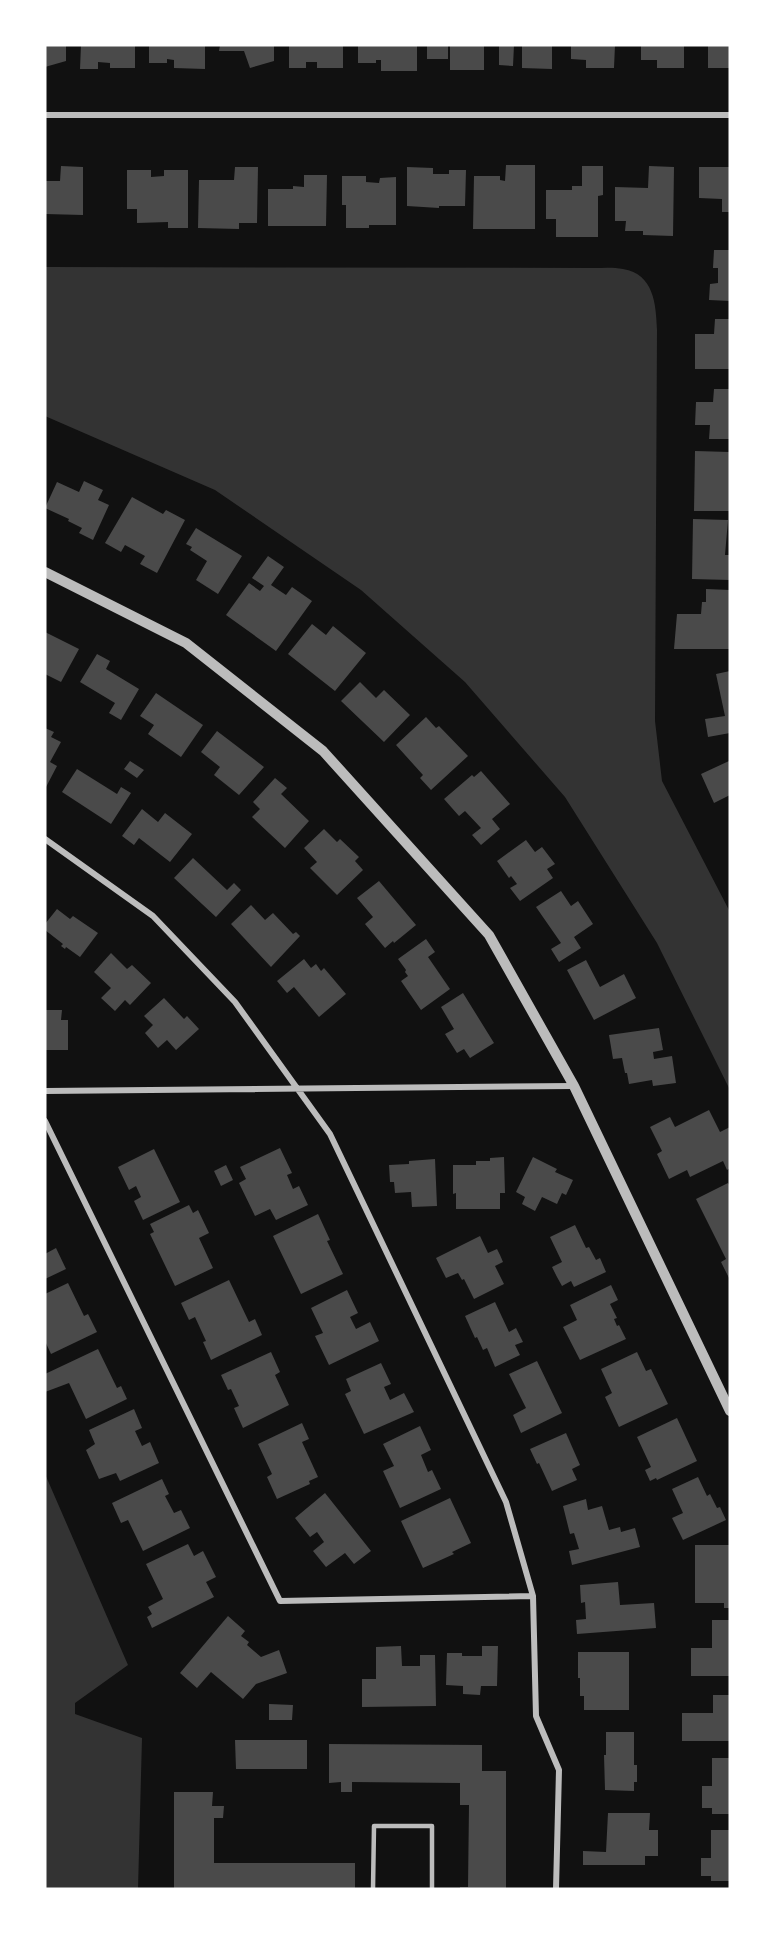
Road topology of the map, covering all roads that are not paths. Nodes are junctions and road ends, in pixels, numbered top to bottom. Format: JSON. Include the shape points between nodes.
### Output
{"nodes":[{"id":1,"x":730,"y":115,"type":"edge"},
{"id":2,"x":45,"y":116,"type":"edge"},
{"id":3,"x":45,"y":572,"type":"edge"},
{"id":4,"x":45,"y":839,"type":"edge"},
{"id":5,"x":574,"y":1086,"type":"junction"},
{"id":6,"x":297,"y":1089,"type":"junction"},
{"id":7,"x":45,"y":1091,"type":"edge"},
{"id":8,"x":45,"y":1121,"type":"edge"},
{"id":9,"x":730,"y":1410,"type":"edge"},
{"id":10,"x":533,"y":1596,"type":"junction"},
{"id":11,"x":374,"y":1889,"type":"edge"},
{"id":12,"x":432,"y":1889,"type":"edge"},
{"id":13,"x":556,"y":1889,"type":"edge"}],
"edges":[{"from":1,"to":2,"type":"street"},
{"from":3,"to":5,"type":"street","via":[[186,643],[323,751],[489,935]]},
{"from":4,"to":6,"type":"street","via":[[153,916],[235,1002]]},
{"from":5,"to":6,"type":"street"},
{"from":5,"to":9,"type":"street"},
{"from":6,"to":7,"type":"street"},
{"from":6,"to":10,"type":"street","via":[[330,1134],[506,1502]]},
{"from":8,"to":10,"type":"street","via":[[280,1601]]},
{"from":10,"to":13,"type":"street","via":[[536,1716],[559,1770]]},
{"from":11,"to":12,"type":"lane","via":[[374,1826],[432,1826]]}]}
